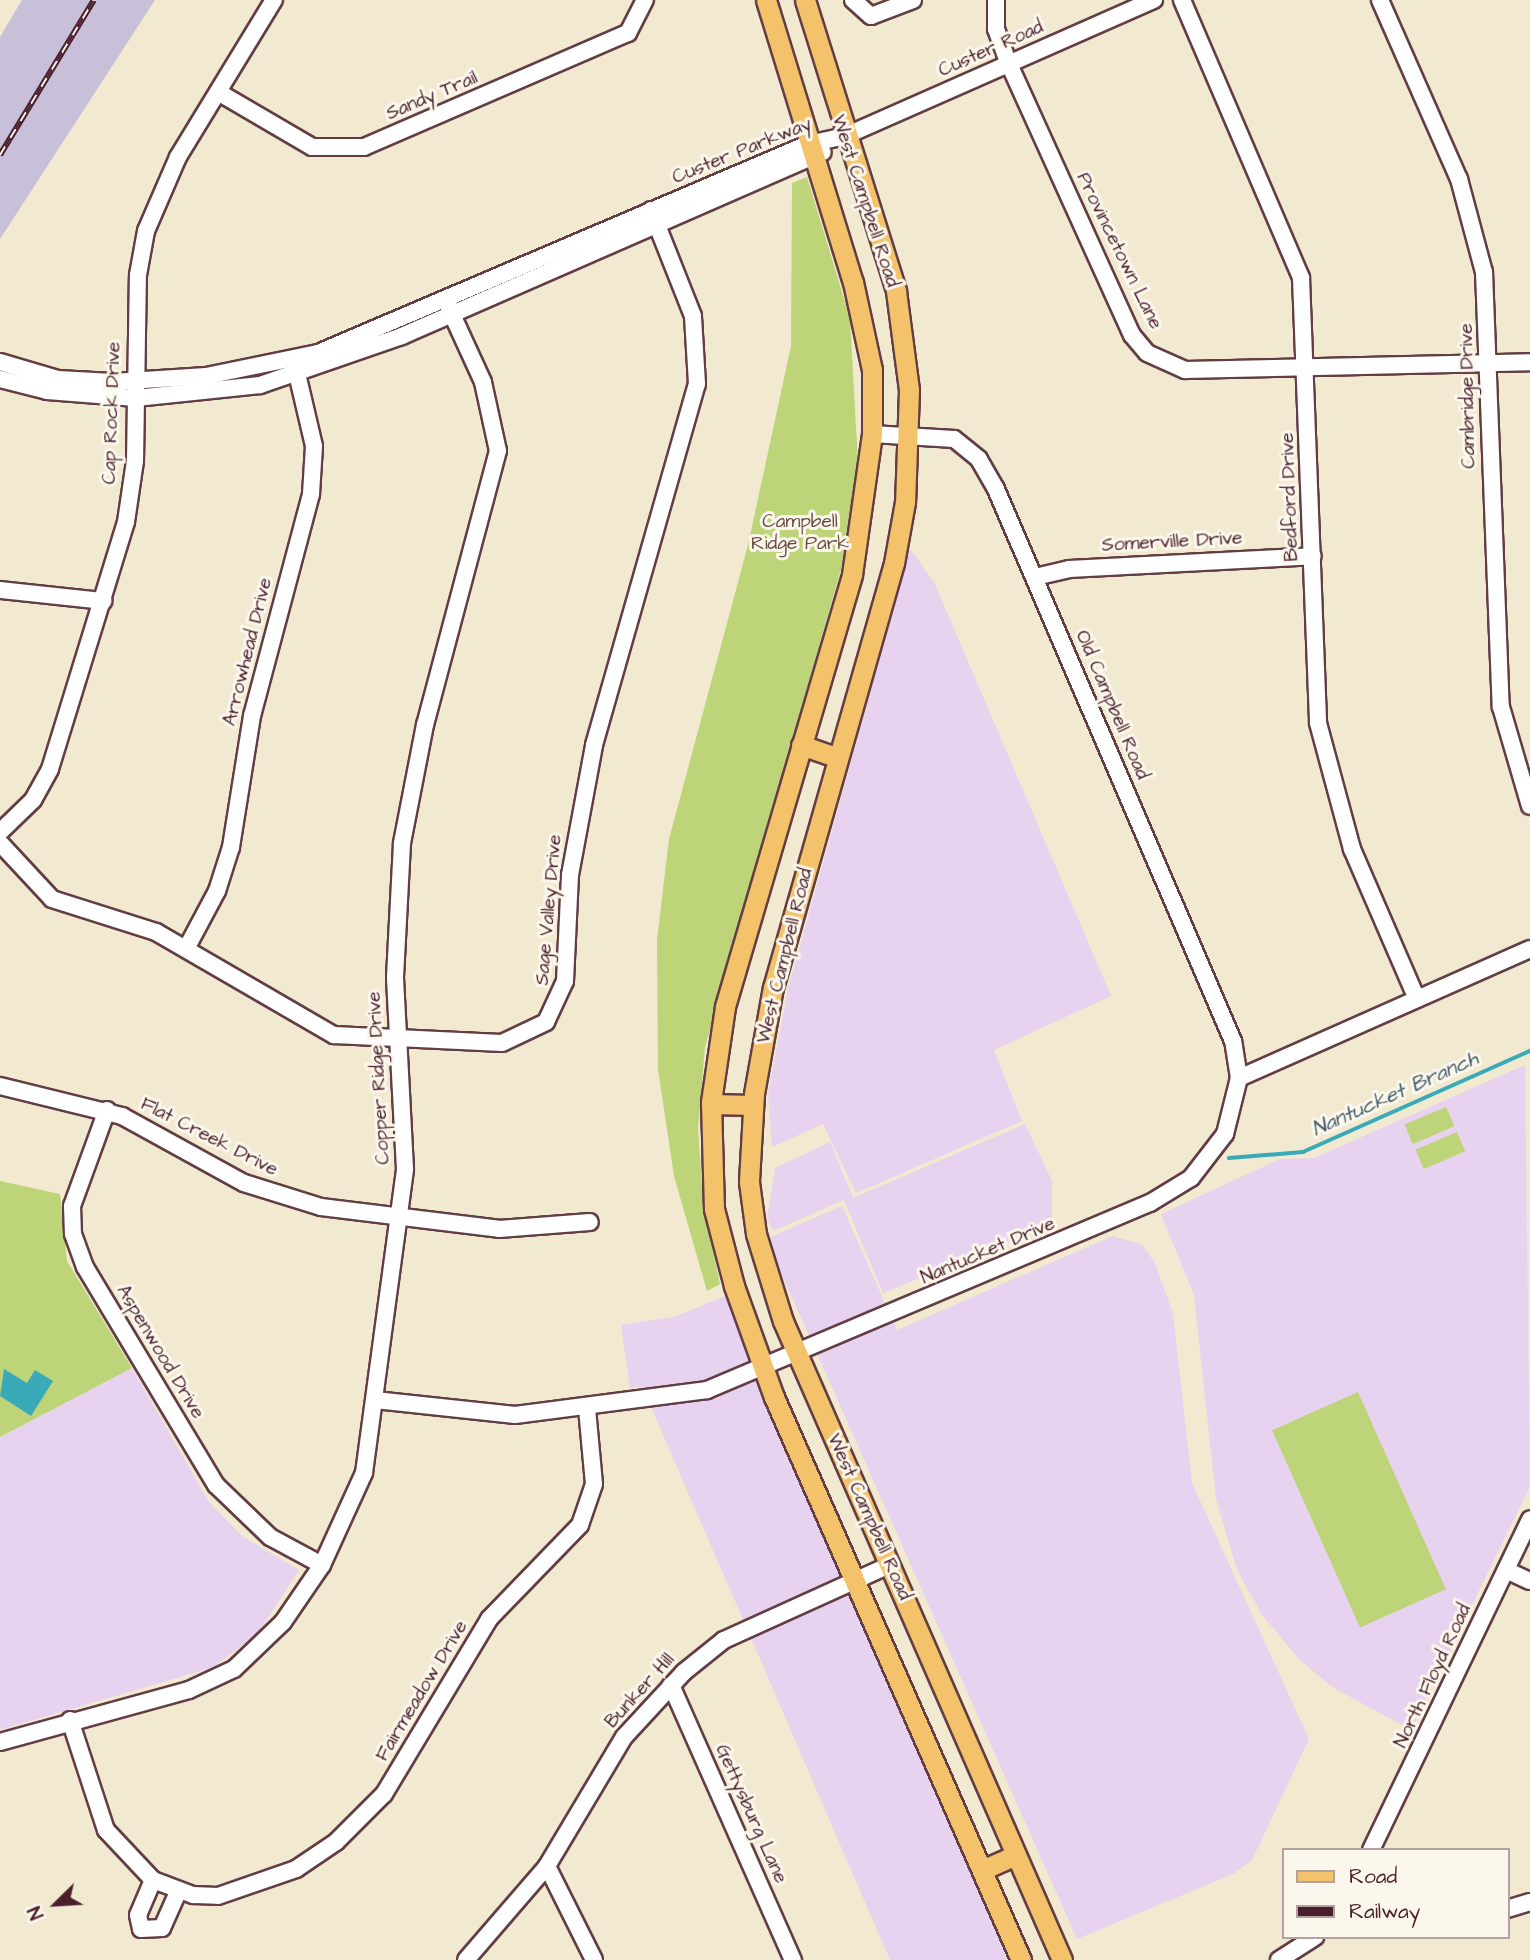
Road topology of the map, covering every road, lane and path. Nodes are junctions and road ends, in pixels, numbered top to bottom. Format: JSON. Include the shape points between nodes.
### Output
{"nodes":[{"id":1,"x":274,"y":0,"type":"edge"},
{"id":2,"x":645,"y":0,"type":"edge"},
{"id":3,"x":766,"y":0,"type":"edge"},
{"id":4,"x":805,"y":0,"type":"edge"},
{"id":5,"x":853,"y":0,"type":"edge"},
{"id":6,"x":913,"y":0,"type":"edge"},
{"id":7,"x":996,"y":0,"type":"edge"},
{"id":8,"x":1154,"y":0,"type":"edge"},
{"id":9,"x":1182,"y":0,"type":"edge"},
{"id":10,"x":1380,"y":0,"type":"edge"},
{"id":11,"x":1009,"y":64,"type":"junction"},
{"id":12,"x":218,"y":92,"type":"junction"},
{"id":13,"x":845,"y":136,"type":"junction"},
{"id":14,"x":810,"y":152,"type":"junction"},
{"id":15,"x":651,"y":210,"type":"junction"},
{"id":16,"x":658,"y":226,"type":"junction"},
{"id":17,"x":448,"y":306,"type":"junction"},
{"id":18,"x":0,"y":362,"type":"edge"},
{"id":19,"x":1530,"y":362,"type":"edge"},
{"id":20,"x":1490,"y":364,"type":"junction"},
{"id":21,"x":295,"y":367,"type":"junction"},
{"id":22,"x":1306,"y":370,"type":"junction"},
{"id":23,"x":0,"y":379,"type":"edge"},
{"id":24,"x":136,"y":381,"type":"junction"},
{"id":25,"x":136,"y":398,"type":"junction"},
{"id":26,"x":908,"y":433,"type":"junction"},
{"id":27,"x":872,"y":434,"type":"junction"},
{"id":28,"x":1313,"y":556,"type":"junction"},
{"id":29,"x":1035,"y":577,"type":"junction"},
{"id":30,"x":0,"y":590,"type":"edge"},
{"id":31,"x":103,"y":601,"type":"junction"},
{"id":32,"x":802,"y":745,"type":"junction"},
{"id":33,"x":838,"y":758,"type":"junction"},
{"id":34,"x":1530,"y":806,"type":"edge"},
{"id":35,"x":0,"y":832,"type":"edge"},
{"id":36,"x":0,"y":843,"type":"edge"},
{"id":37,"x":186,"y":949,"type":"junction"},
{"id":38,"x":1530,"y":949,"type":"edge"},
{"id":39,"x":1416,"y":999,"type":"junction"},
{"id":40,"x":396,"y":1039,"type":"junction"},
{"id":41,"x":1240,"y":1077,"type":"junction"},
{"id":42,"x":0,"y":1086,"type":"edge"},
{"id":43,"x":711,"y":1104,"type":"junction"},
{"id":44,"x":753,"y":1105,"type":"junction"},
{"id":45,"x":107,"y":1110,"type":"junction"},
{"id":46,"x":401,"y":1217,"type":"junction"},
{"id":47,"x":590,"y":1222,"type":"dead end"},
{"id":48,"x":797,"y":1353,"type":"junction"},
{"id":49,"x":762,"y":1368,"type":"junction"},
{"id":50,"x":375,"y":1400,"type":"junction"},
{"id":51,"x":587,"y":1409,"type":"junction"},
{"id":52,"x":1530,"y":1519,"type":"edge"},
{"id":53,"x":322,"y":1565,"type":"junction"},
{"id":54,"x":890,"y":1565,"type":"junction"},
{"id":55,"x":1506,"y":1570,"type":"junction"},
{"id":56,"x":855,"y":1580,"type":"junction"},
{"id":57,"x":1530,"y":1581,"type":"edge"},
{"id":58,"x":671,"y":1685,"type":"junction"},
{"id":59,"x":70,"y":1720,"type":"junction"},
{"id":60,"x":0,"y":1742,"type":"edge"},
{"id":61,"x":1372,"y":1848,"type":"edge"},
{"id":62,"x":1016,"y":1855,"type":"junction"},
{"id":63,"x":547,"y":1866,"type":"junction"},
{"id":64,"x":982,"y":1870,"type":"junction"},
{"id":65,"x":153,"y":1880,"type":"junction"},
{"id":66,"x":178,"y":1892,"type":"junction"},
{"id":67,"x":1530,"y":1902,"type":"edge"},
{"id":68,"x":1509,"y":1908,"type":"edge"},
{"id":69,"x":1312,"y":1939,"type":"edge"},
{"id":70,"x":466,"y":1960,"type":"edge"},
{"id":71,"x":594,"y":1960,"type":"edge"},
{"id":72,"x":793,"y":1960,"type":"edge"},
{"id":73,"x":1021,"y":1960,"type":"edge"},
{"id":74,"x":1062,"y":1960,"type":"edge"},
{"id":75,"x":1279,"y":1960,"type":"edge"}],
"edges":[{"from":1,"to":12,"type":"street","name":"Cap Rock Drive"},
{"from":2,"to":12,"type":"street","name":"Sandy Trail","via":[[628,33],[364,147],[312,147]]},
{"from":3,"to":14,"type":"main road","name":"West Campbell Road"},
{"from":4,"to":13,"type":"main road","name":"West Campbell Road"},
{"from":5,"to":6,"type":"street","via":[[871,16]]},
{"from":7,"to":11,"type":"street","name":"Provincetown Lane","via":[[996,29]]},
{"from":8,"to":11,"type":"street","name":"Custer Road"},
{"from":9,"to":22,"type":"street","name":"Bedford Drive","via":[[1292,249],[1305,310]]},
{"from":10,"to":20,"type":"street","name":"Cambridge Drive","via":[[1469,208],[1484,272]]},
{"from":11,"to":13,"type":"street","name":"Custer Road"},
{"from":11,"to":22,"type":"street","name":"Provincetown Lane","via":[[1132,335],[1147,353],[1185,370]]},
{"from":12,"to":24,"type":"street","name":"Cap Rock Drive","via":[[178,157],[146,231],[138,275]]},
{"from":13,"to":14,"type":"street","name":"Custer Parkway"},
{"from":13,"to":26,"type":"main road","name":"West Campbell Road","via":[[895,291],[908,364]]},
{"from":14,"to":15,"type":"street","name":"Custer Parkway"},
{"from":14,"to":16,"type":"street","name":"Custer Parkway"},
{"from":14,"to":27,"type":"main road","name":"West Campbell Road","via":[[840,236],[872,370]]},
{"from":15,"to":16,"type":"street","name":"Sage Valley Drive"},
{"from":15,"to":17,"type":"street","name":"Custer Parkway"},
{"from":16,"to":17,"type":"street","name":"Custer Parkway"},
{"from":16,"to":40,"type":"street","name":"Sage Valley Drive","via":[[693,316],[697,384],[581,803],[562,998],[536,1031],[514,1041]]},
{"from":17,"to":21,"type":"street","name":"Custer Parkway"},
{"from":17,"to":40,"type":"street","name":"Copper Ridge Drive","via":[[483,382],[498,451],[407,810]]},
{"from":18,"to":24,"type":"street","name":"Custer Parkway","via":[[83,383]]},
{"from":19,"to":20,"type":"street","name":"Provincetown Lane"},
{"from":20,"to":22,"type":"street","name":"Provincetown Lane"},
{"from":20,"to":34,"type":"street","name":"Cambridge Drive","via":[[1501,707]]},
{"from":21,"to":24,"type":"street","name":"Custer Parkway"},
{"from":21,"to":25,"type":"street","name":"Custer Parkway","via":[[217,393]]},
{"from":21,"to":37,"type":"street","name":"Arrowhead Drive","via":[[314,446],[311,494],[252,716],[231,846],[217,891]]},
{"from":22,"to":28,"type":"street","name":"Bedford Drive"},
{"from":23,"to":25,"type":"street","name":"Custer Parkway","via":[[47,391]]},
{"from":24,"to":25,"type":"street","name":"Cap Rock Drive"},
{"from":25,"to":31,"type":"street","name":"Cap Rock Drive","via":[[128,512]]},
{"from":26,"to":27,"type":"street","name":"Old Campbell Road"},
{"from":26,"to":29,"type":"street","name":"Old Campbell Road","via":[[954,439],[979,459]]},
{"from":26,"to":33,"type":"main road","name":"West Campbell Road","via":[[894,563]]},
{"from":27,"to":32,"type":"main road","name":"West Campbell Road","via":[[852,575]]},
{"from":28,"to":29,"type":"street","name":"Somerville Drive","via":[[1069,569]]},
{"from":28,"to":39,"type":"street","name":"Bedford Drive","via":[[1318,723],[1327,763],[1352,849]]},
{"from":29,"to":41,"type":"street","name":"Old Campbell Road","via":[[1219,1005]]},
{"from":30,"to":31,"type":"street"},
{"from":31,"to":35,"type":"street","name":"Cap Rock Drive","via":[[50,769],[33,800]]},
{"from":32,"to":33,"type":"main road"},
{"from":32,"to":43,"type":"main road","name":"West Campbell Road","via":[[725,1007]]},
{"from":33,"to":44,"type":"main road","name":"West Campbell Road","via":[[773,987]]},
{"from":36,"to":37,"type":"street","name":"Sage Valley Drive","via":[[52,899],[145,928]]},
{"from":37,"to":40,"type":"street","name":"Sage Valley Drive","via":[[311,1026],[354,1039]]},
{"from":38,"to":39,"type":"street"},
{"from":39,"to":41,"type":"street"},
{"from":40,"to":46,"type":"street","name":"Copper Ridge Drive","via":[[405,1147]]},
{"from":41,"to":48,"type":"street","name":"Nantucket Drive","via":[[1232,1119],[1213,1154],[1167,1194]]},
{"from":42,"to":45,"type":"street","name":"Flat Creek Drive"},
{"from":43,"to":44,"type":"main road"},
{"from":43,"to":49,"type":"main road","name":"West Campbell Road","via":[[715,1209]]},
{"from":44,"to":48,"type":"main road","name":"West Campbell Road","via":[[749,1182],[756,1234]]},
{"from":45,"to":46,"type":"street","name":"Flat Creek Drive","via":[[264,1191],[321,1208]]},
{"from":45,"to":53,"type":"street","name":"Aspenwood Drive","via":[[72,1206],[73,1234],[85,1267],[216,1485],[270,1537]]},
{"from":46,"to":47,"type":"street","name":"Flat Creek Drive","via":[[499,1229]]},
{"from":46,"to":50,"type":"street","name":"Copper Ridge Drive"},
{"from":48,"to":49,"type":"street","name":"Nantucket Drive"},
{"from":48,"to":54,"type":"main road","name":"West Campbell Road"},
{"from":49,"to":51,"type":"street","name":"Nantucket Drive","via":[[684,1396]]},
{"from":49,"to":56,"type":"main road","name":"West Campbell Road"},
{"from":50,"to":51,"type":"street","name":"Nantucket Drive","via":[[515,1416]]},
{"from":50,"to":53,"type":"street","name":"Copper Ridge Drive","via":[[365,1473]]},
{"from":51,"to":66,"type":"street","name":"Fairmeadow Drive","via":[[594,1483],[580,1525],[489,1619],[384,1794],[336,1842],[296,1869],[246,1892]]},
{"from":52,"to":55,"type":"street","name":"North Floyd Road"},
{"from":53,"to":59,"type":"street","name":"Copper Ridge Drive","via":[[282,1622],[234,1670],[188,1690]]},
{"from":54,"to":56,"type":"street","name":"Bunker Hill"},
{"from":54,"to":62,"type":"main road","name":"West Campbell Road"},
{"from":55,"to":57,"type":"street"},
{"from":55,"to":61,"type":"street","name":"North Floyd Road"},
{"from":56,"to":58,"type":"street","name":"Bunker Hill","via":[[724,1640]]},
{"from":56,"to":64,"type":"main road","name":"West Campbell Road"},
{"from":58,"to":63,"type":"street","name":"Bunker Hill","via":[[616,1749]]},
{"from":58,"to":72,"type":"street","name":"Gettysburg Lane"},
{"from":59,"to":60,"type":"street","name":"Copper Ridge Drive"},
{"from":59,"to":65,"type":"street","name":"Fairmeadow Drive","via":[[106,1830]]},
{"from":62,"to":64,"type":"main road"},
{"from":62,"to":74,"type":"main road","name":"West Campbell Road"},
{"from":63,"to":70,"type":"street","name":"Bunker Hill"},
{"from":63,"to":71,"type":"street"},
{"from":64,"to":73,"type":"main road","name":"West Campbell Road"},
{"from":65,"to":66,"type":"street","name":"Fairmeadow Drive"},
{"from":65,"to":66,"type":"street","via":[[138,1915],[141,1929],[162,1928]]},
{"from":67,"to":68,"type":"street"},
{"from":69,"to":75,"type":"street"}]}
